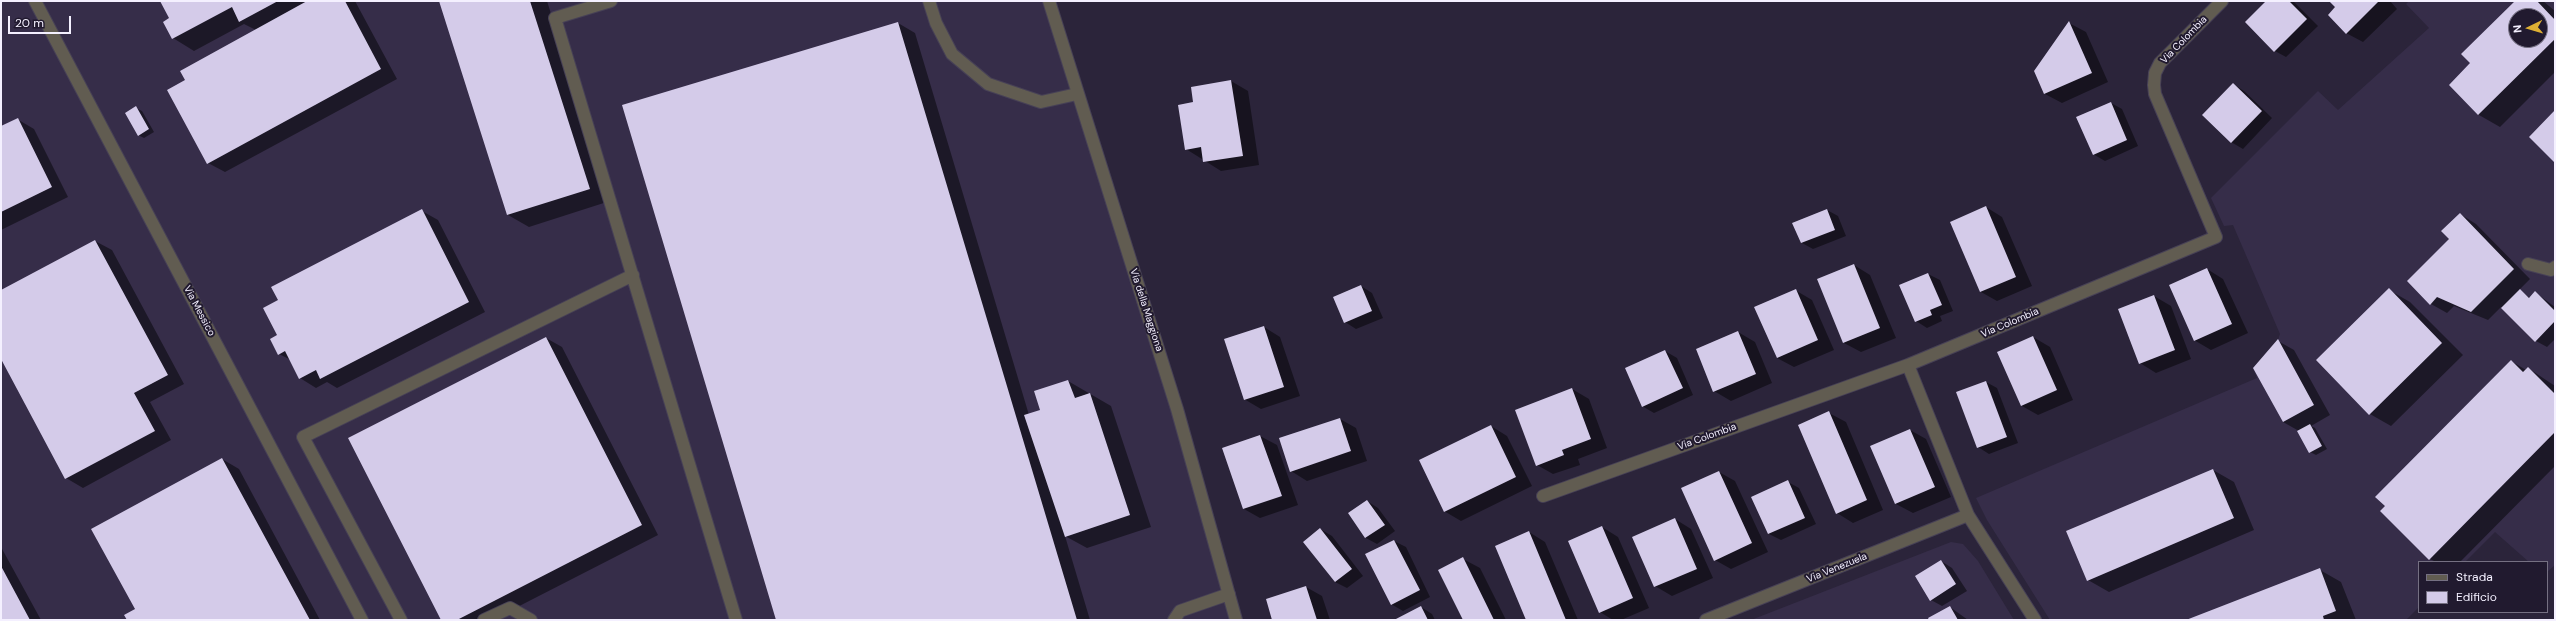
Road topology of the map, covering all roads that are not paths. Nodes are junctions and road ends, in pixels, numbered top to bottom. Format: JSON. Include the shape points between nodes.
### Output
{"nodes":[{"id":1,"x":35,"y":1,"type":"edge"},
{"id":2,"x":611,"y":1,"type":"edge"},
{"id":3,"x":929,"y":1,"type":"edge"},
{"id":4,"x":1048,"y":1,"type":"edge"},
{"id":5,"x":2222,"y":1,"type":"edge"},
{"id":6,"x":1077,"y":94,"type":"junction"},
{"id":7,"x":2528,"y":264,"type":"dead end"},
{"id":8,"x":2553,"y":268,"type":"edge"},
{"id":9,"x":633,"y":275,"type":"junction"},
{"id":10,"x":1908,"y":365,"type":"junction"},
{"id":11,"x":1543,"y":496,"type":"dead end"},
{"id":12,"x":1968,"y":515,"type":"junction"},
{"id":13,"x":1229,"y":594,"type":"junction"},
{"id":14,"x":362,"y":620,"type":"edge"},
{"id":15,"x":401,"y":620,"type":"edge"},
{"id":16,"x":484,"y":620,"type":"edge"},
{"id":17,"x":531,"y":620,"type":"edge"},
{"id":18,"x":736,"y":620,"type":"edge"},
{"id":19,"x":1174,"y":620,"type":"edge"},
{"id":20,"x":1236,"y":620,"type":"edge"},
{"id":21,"x":1706,"y":620,"type":"edge"},
{"id":22,"x":2036,"y":620,"type":"edge"}],
"edges":[{"from":1,"to":14,"type":"street","name":"Via Messico"},
{"from":2,"to":9,"type":"street","via":[[555,18]]},
{"from":3,"to":6,"type":"street","via":[[936,23],[952,54],[988,84],[1041,102]]},
{"from":4,"to":6,"type":"street","name":"Via della Maggiona"},
{"from":5,"to":10,"type":"street","name":"Via Colombia","via":[[2160,63],[2155,73],[2154,84],[2155,94],[2216,237]]},
{"from":6,"to":13,"type":"street","name":"Via della Maggiona","via":[[1177,409]]},
{"from":7,"to":8,"type":"street"},
{"from":9,"to":15,"type":"street","via":[[303,437]]},
{"from":9,"to":18,"type":"street"},
{"from":10,"to":11,"type":"street","name":"Via Colombia"},
{"from":10,"to":12,"type":"street"},
{"from":12,"to":21,"type":"street","name":"Via Venezuela"},
{"from":12,"to":22,"type":"street"},
{"from":13,"to":19,"type":"street","via":[[1180,611]]},
{"from":13,"to":20,"type":"street","name":"Via della Maggiona"},
{"from":16,"to":17,"type":"street","via":[[510,608]]}]}
